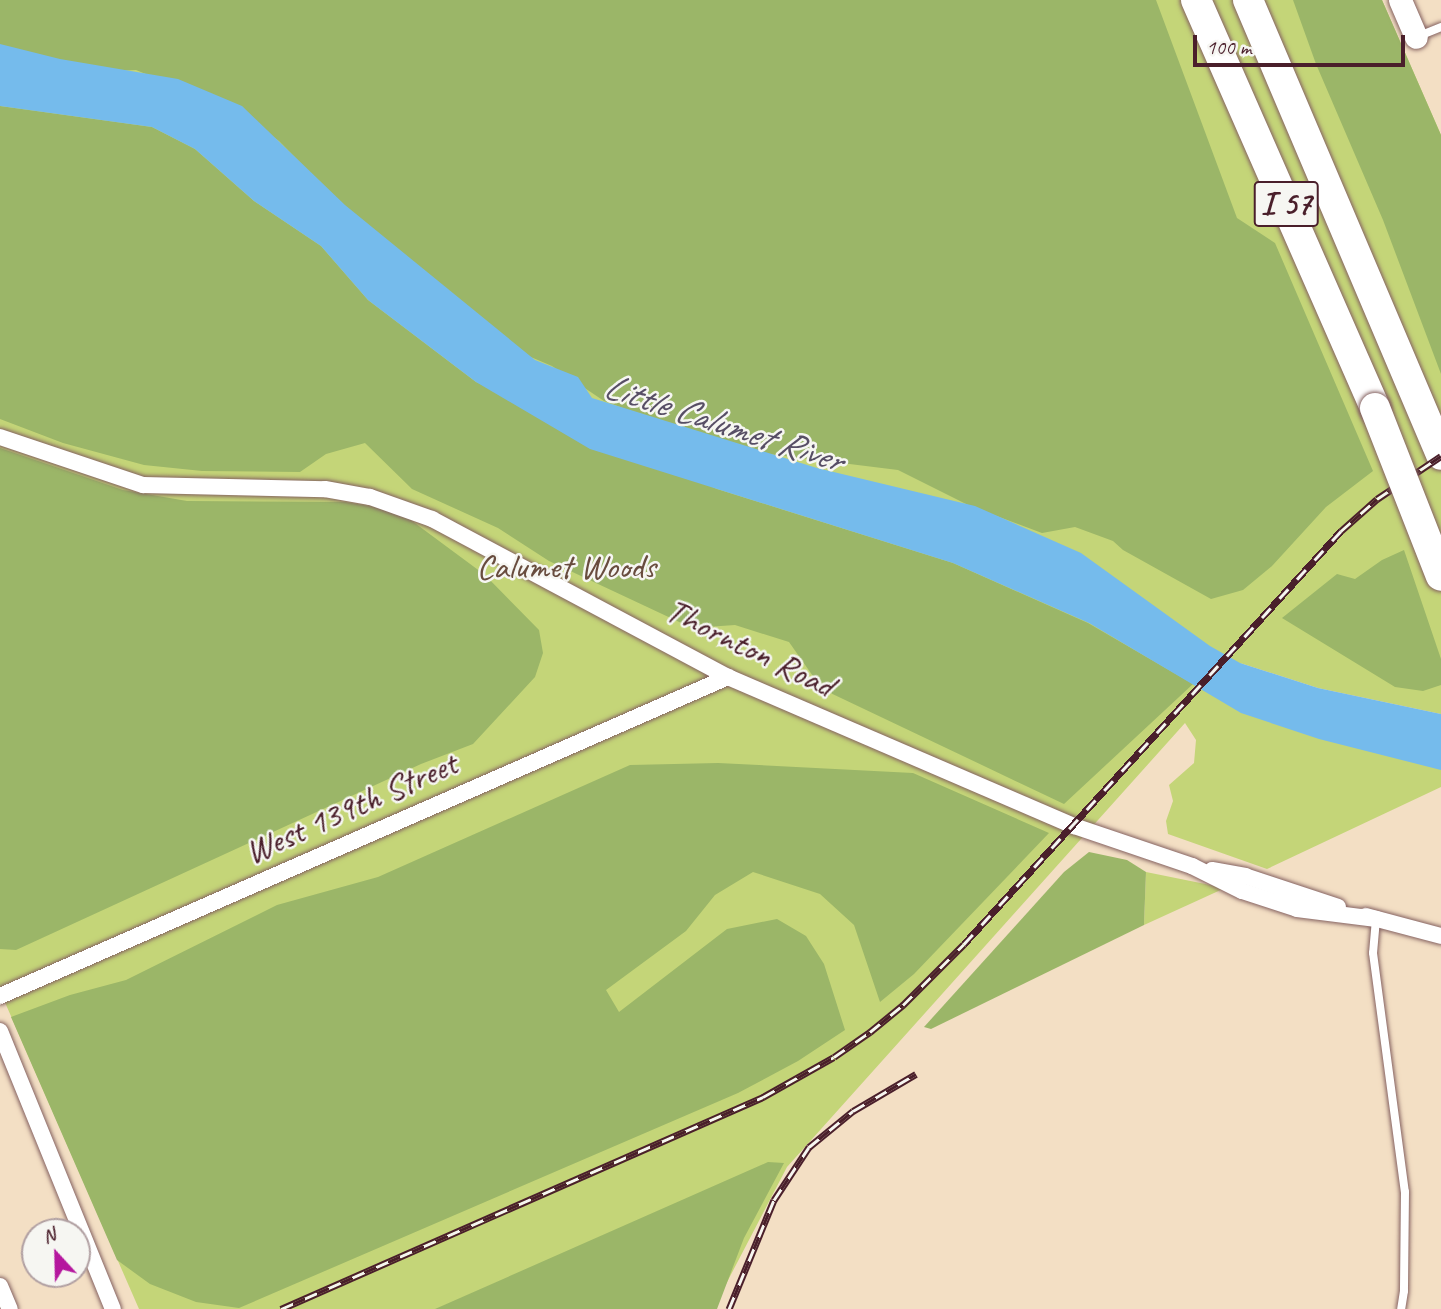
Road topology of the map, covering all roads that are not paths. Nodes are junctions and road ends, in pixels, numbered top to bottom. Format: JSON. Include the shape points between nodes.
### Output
{"nodes":[{"id":1,"x":1196,"y":0,"type":"edge"},
{"id":2,"x":1248,"y":0,"type":"edge"},
{"id":3,"x":1400,"y":0,"type":"edge"},
{"id":4,"x":1441,"y":27,"type":"edge"},
{"id":5,"x":1416,"y":37,"type":"joint"},
{"id":6,"x":0,"y":437,"type":"edge"},
{"id":7,"x":1441,"y":455,"type":"edge"},
{"id":8,"x":1441,"y":576,"type":"edge"},
{"id":9,"x":728,"y":677,"type":"junction"},
{"id":10,"x":1376,"y":919,"type":"junction"},
{"id":11,"x":1441,"y":936,"type":"edge"},
{"id":12,"x":0,"y":996,"type":"edge"},
{"id":13,"x":0,"y":1031,"type":"edge"},
{"id":14,"x":0,"y":1286,"type":"edge"},
{"id":15,"x":10,"y":1309,"type":"edge"},
{"id":16,"x":113,"y":1309,"type":"edge"},
{"id":17,"x":1401,"y":1309,"type":"edge"}],
"edges":[{"from":1,"to":8,"type":"highway","number":"I 57","bridge":true,"via":[[1375,408]]},
{"from":2,"to":7,"type":"highway","number":"I 57"},
{"from":3,"to":5,"type":"main road"},
{"from":4,"to":5,"type":"lane"},
{"from":6,"to":9,"type":"street","name":"Thornton Road","via":[[143,485],[325,489],[370,497],[432,519]]},
{"from":9,"to":10,"type":"street","name":"Thornton Road","via":[[1074,825],[1192,866],[1245,876]]},
{"from":9,"to":12,"type":"street","name":"West 139th Street"},
{"from":10,"to":11,"type":"street","name":"Thornton Road"},
{"from":10,"to":17,"type":"lane","via":[[1373,953],[1405,1192]]},
{"from":13,"to":16,"type":"street"},
{"from":14,"to":15,"type":"street"}]}
